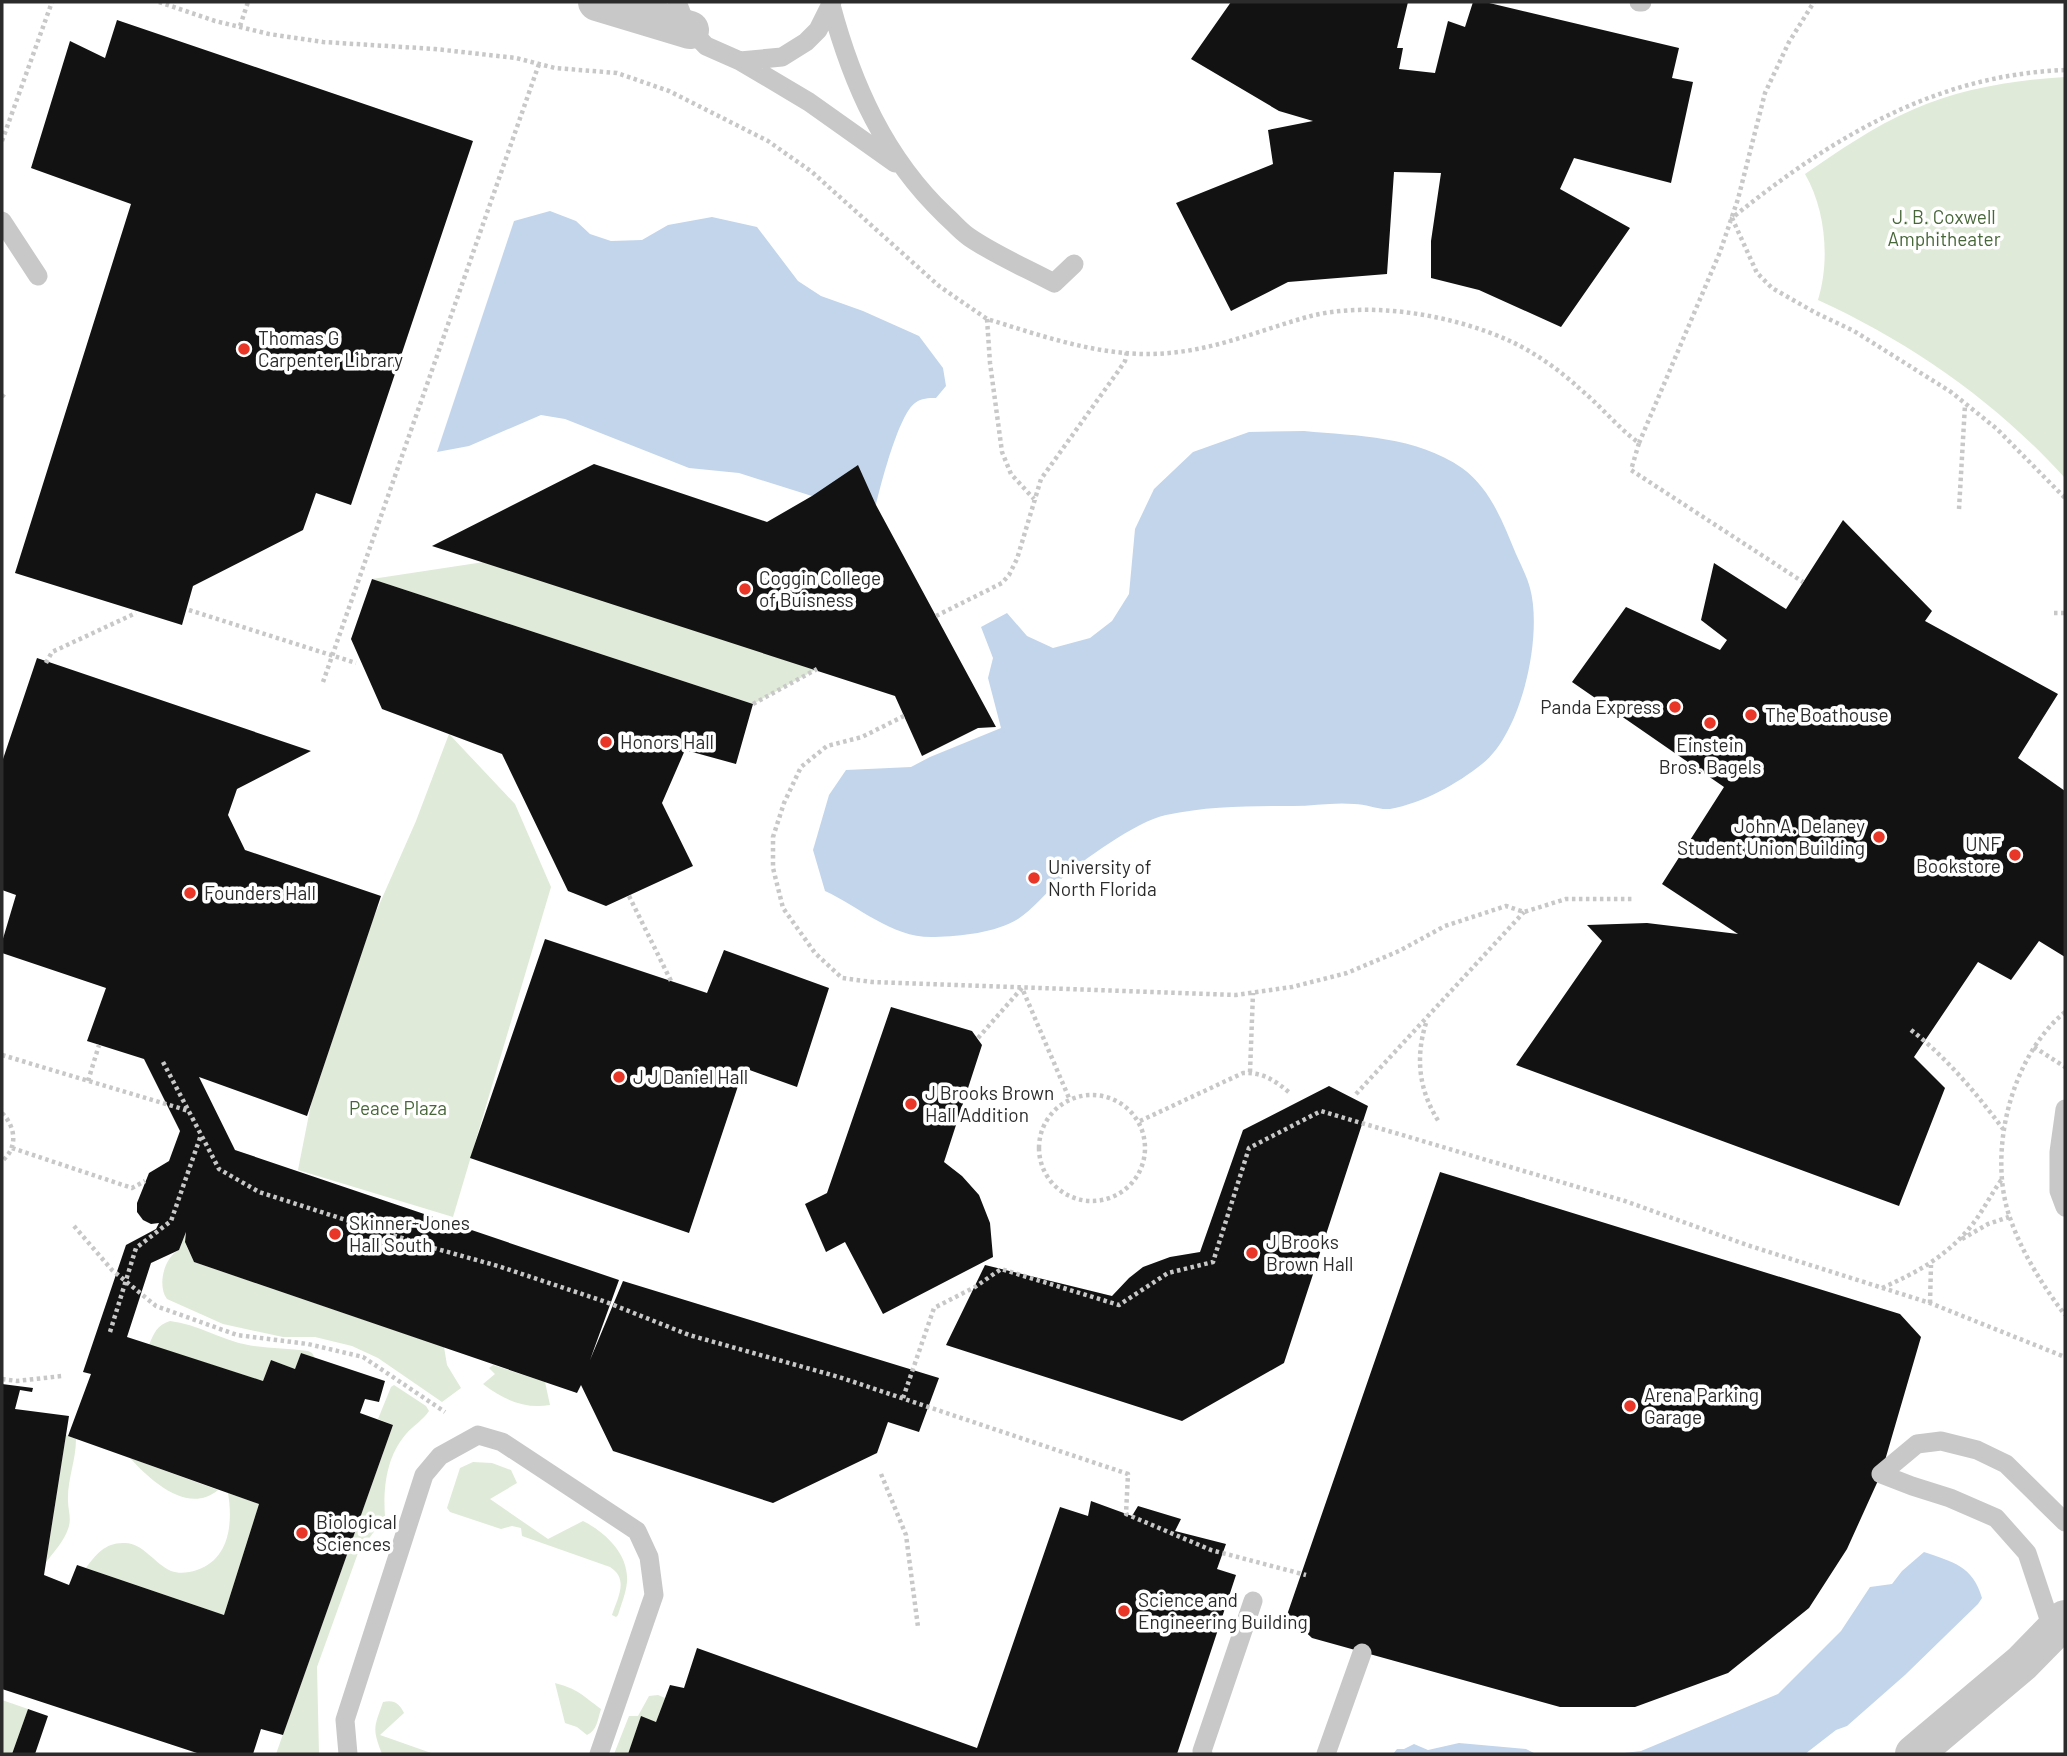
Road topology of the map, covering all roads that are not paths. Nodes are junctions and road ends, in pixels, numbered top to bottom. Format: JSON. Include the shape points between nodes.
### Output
{"nodes":[{"id":1,"x":597,"y":2,"type":"edge"},
{"id":2,"x":832,"y":4,"type":"edge"},
{"id":3,"x":684,"y":16,"type":"edge"},
{"id":4,"x":740,"y":61,"type":"junction"},
{"id":5,"x":904,"y":170,"type":"junction"},
{"id":6,"x":2,"y":221,"type":"edge"},
{"id":7,"x":1074,"y":264,"type":"dead end"},
{"id":8,"x":38,"y":276,"type":"dead end"},
{"id":9,"x":2065,"y":1110,"type":"edge"},
{"id":10,"x":2065,"y":1206,"type":"edge"},
{"id":11,"x":2065,"y":1522,"type":"edge"},
{"id":12,"x":1253,"y":1601,"type":"dead end"},
{"id":13,"x":2059,"y":1625,"type":"edge"},
{"id":14,"x":1362,"y":1653,"type":"dead end"},
{"id":15,"x":348,"y":1754,"type":"edge"},
{"id":16,"x":598,"y":1754,"type":"edge"},
{"id":17,"x":1203,"y":1754,"type":"edge"},
{"id":18,"x":1326,"y":1754,"type":"edge"},
{"id":19,"x":1914,"y":1754,"type":"edge"}],
"edges":[{"from":1,"to":3,"type":"street"},
{"from":2,"to":4,"type":"lane","via":[[818,30],[782,57]]},
{"from":2,"to":5,"type":"lane","via":[[857,87]]},
{"from":3,"to":4,"type":"lane","via":[[706,46]]},
{"from":4,"to":5,"type":"lane","via":[[809,102]]},
{"from":5,"to":7,"type":"lane","via":[[968,236],[1054,283]]},
{"from":6,"to":8,"type":"lane"},
{"from":9,"to":10,"type":"lane","via":[[2059,1152],[2059,1191]]},
{"from":11,"to":13,"type":"lane","via":[[2006,1464],[1977,1450],[1941,1441],[1917,1444],[1881,1474],[1996,1518],[2027,1553]]},
{"from":12,"to":17,"type":"lane"},
{"from":13,"to":19,"type":"street","via":[[2022,1663]]},
{"from":14,"to":18,"type":"lane"},
{"from":15,"to":16,"type":"lane","via":[[345,1720],[424,1475],[440,1456],[478,1435],[502,1442],[637,1531],[649,1557],[654,1595]]}]}
